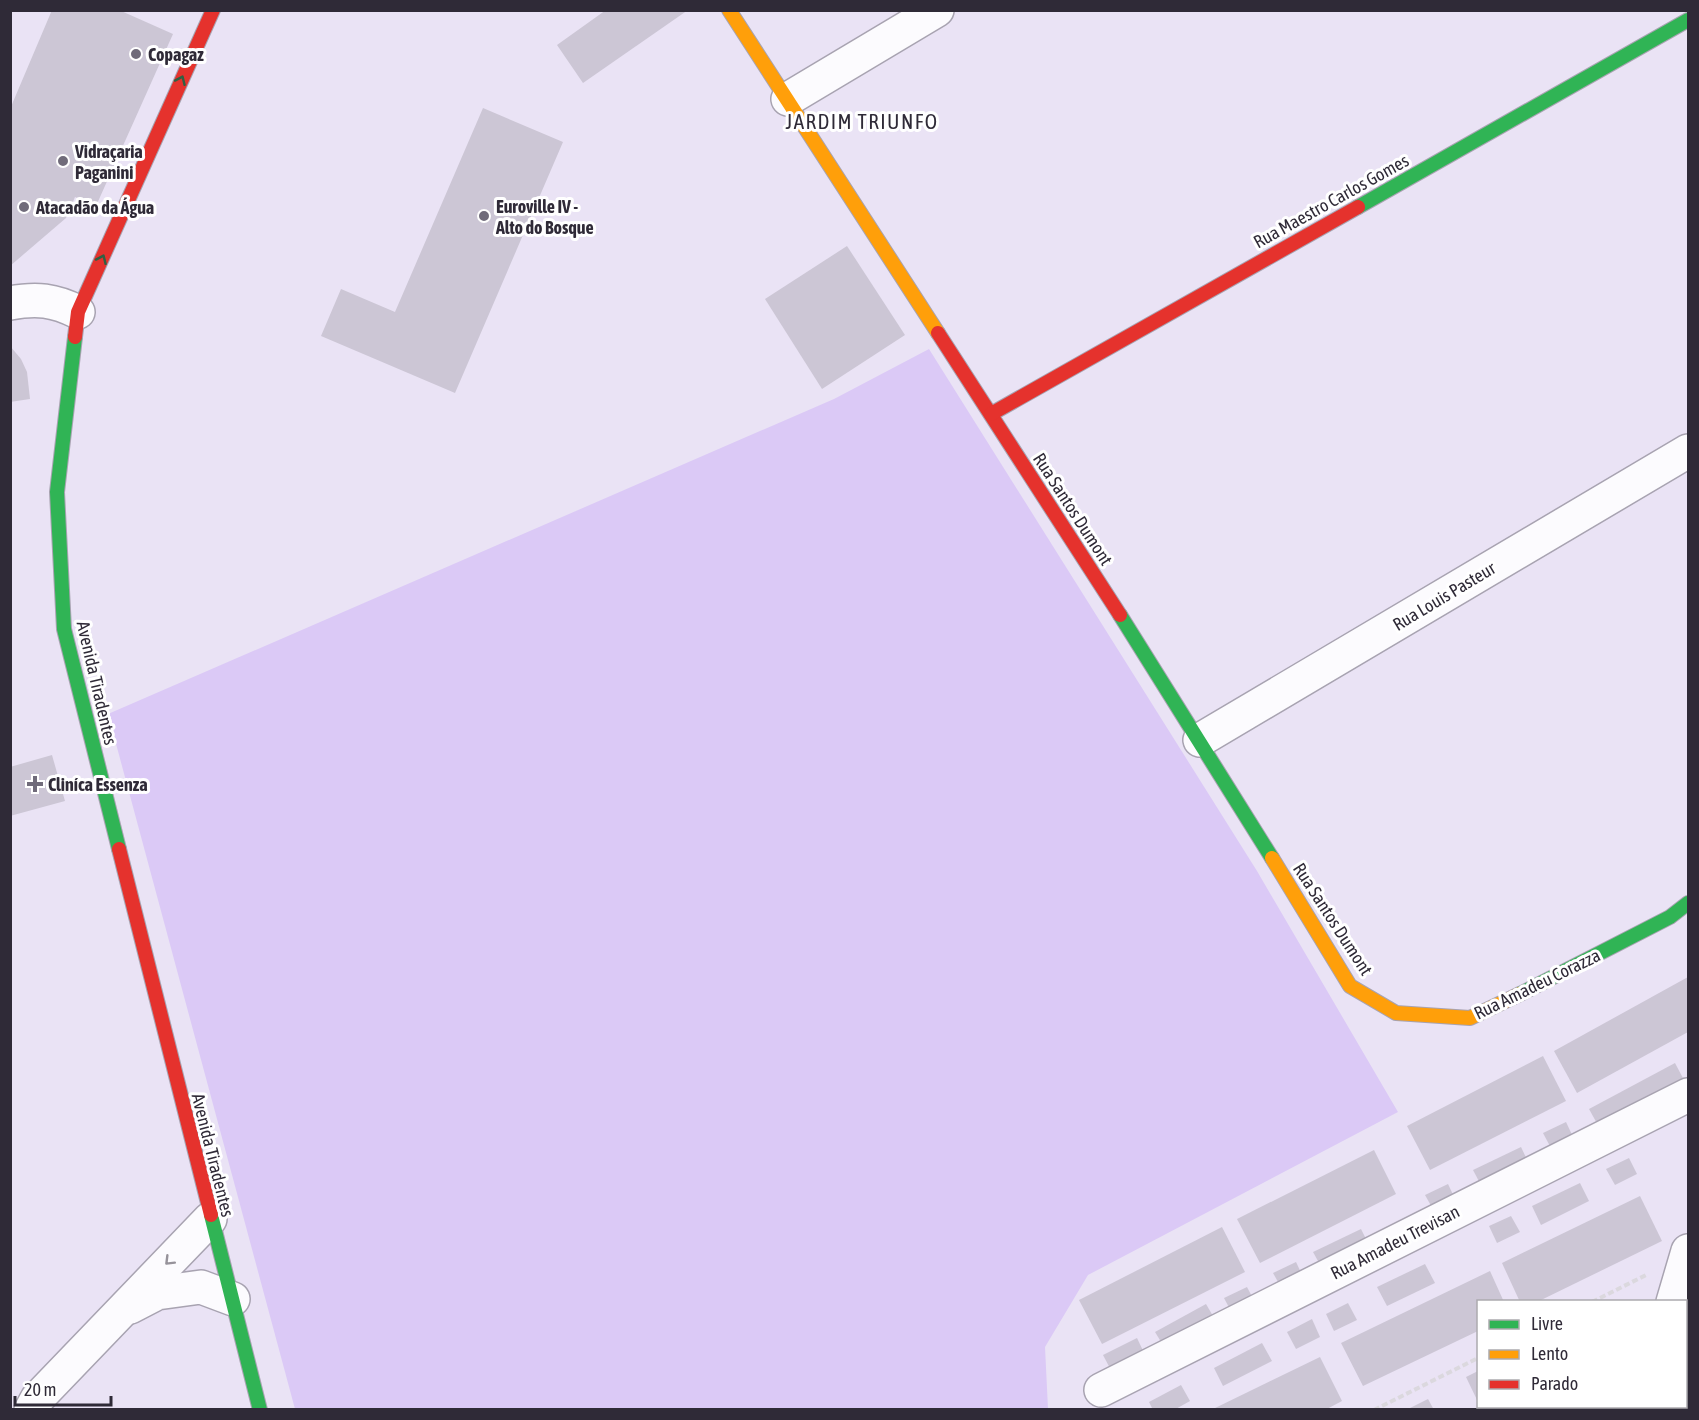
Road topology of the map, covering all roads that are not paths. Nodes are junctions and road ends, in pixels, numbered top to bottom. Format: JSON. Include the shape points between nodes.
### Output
{"nodes":[{"id":1,"x":213,"y":10,"type":"edge"},
{"id":2,"x":729,"y":10,"type":"edge"},
{"id":3,"x":937,"y":10,"type":"edge"},
{"id":4,"x":1689,"y":20,"type":"edge"},
{"id":5,"x":788,"y":99,"type":"junction"},
{"id":6,"x":10,"y":303,"type":"edge"},
{"id":7,"x":78,"y":312,"type":"junction"},
{"id":8,"x":991,"y":414,"type":"junction"},
{"id":9,"x":1689,"y":451,"type":"edge"},
{"id":10,"x":1200,"y":740,"type":"junction"},
{"id":11,"x":1682,"y":912,"type":"edge"},
{"id":12,"x":1396,"y":1013,"type":"joint"},
{"id":13,"x":1689,"y":1095,"type":"edge"},
{"id":14,"x":210,"y":1219,"type":"junction"},
{"id":15,"x":1688,"y":1252,"type":"edge"},
{"id":16,"x":233,"y":1299,"type":"junction"},
{"id":17,"x":1674,"y":1300,"type":"edge"},
{"id":18,"x":116,"y":1315,"type":"junction"},
{"id":19,"x":1101,"y":1390,"type":"dead end"},
{"id":20,"x":26,"y":1404,"type":"edge"},
{"id":21,"x":260,"y":1410,"type":"edge"}],
"edges":[{"from":7,"to":1,"type":"street","name":"Avenida Tiradentes","one_way":true},
{"from":2,"to":5,"type":"street","name":"Rua Santos Dumont"},
{"from":3,"to":5,"type":"street"},
{"from":4,"to":8,"type":"street","name":"Rua Maestro Carlos Gomes"},
{"from":5,"to":8,"type":"street","name":"Rua Santos Dumont"},
{"from":6,"to":7,"type":"street","via":[[34,299],[57,302]]},
{"from":7,"to":14,"type":"street","name":"Avenida Tiradentes","via":[[57,492],[64,629]]},
{"from":8,"to":10,"type":"street","name":"Rua Santos Dumont"},
{"from":9,"to":10,"type":"street","name":"Rua Louis Pasteur"},
{"from":10,"to":12,"type":"street","name":"Rua Santos Dumont","via":[[1350,986]]},
{"from":11,"to":12,"type":"street","name":"Rua Amadeu Corazza","via":[[1470,1018]]},
{"from":13,"to":19,"type":"street","name":"Rua Amadeu Trevisan"},
{"from":14,"to":16,"type":"street","name":"Avenida Tiradentes"},
{"from":14,"to":18,"type":"street","one_way":true},
{"from":15,"to":17,"type":"street"},
{"from":16,"to":18,"type":"street","via":[[201,1287],[158,1293]]},
{"from":16,"to":21,"type":"street","name":"Avenida Tiradentes"},
{"from":18,"to":20,"type":"street"}]}
